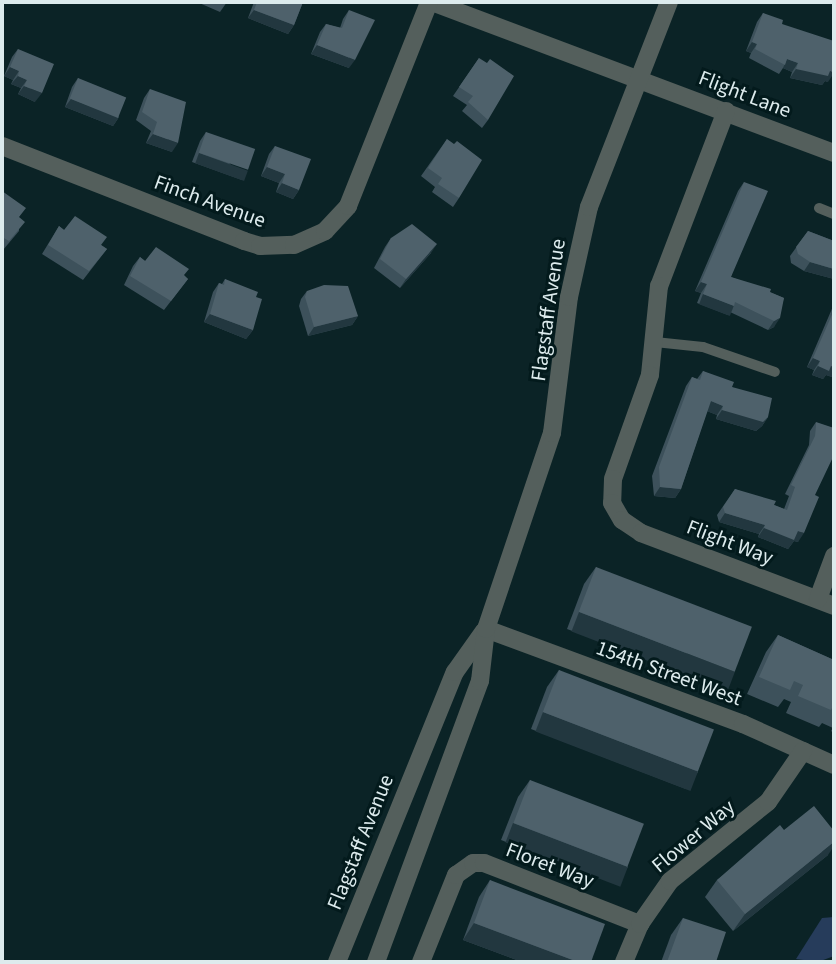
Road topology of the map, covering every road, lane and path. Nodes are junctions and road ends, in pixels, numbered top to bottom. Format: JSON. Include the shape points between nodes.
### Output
{"nodes":[{"id":1,"x":431,"y":2,"type":"edge"},
{"id":2,"x":668,"y":2,"type":"edge"},
{"id":3,"x":639,"y":78,"type":"junction"},
{"id":4,"x":726,"y":111,"type":"junction"},
{"id":5,"x":2,"y":146,"type":"edge"},
{"id":6,"x":834,"y":153,"type":"edge"},
{"id":7,"x":819,"y":208,"type":"dead end"},
{"id":8,"x":834,"y":214,"type":"edge"},
{"id":9,"x":655,"y":342,"type":"junction"},
{"id":10,"x":775,"y":372,"type":"dead end"},
{"id":11,"x":834,"y":556,"type":"edge"},
{"id":12,"x":826,"y":603,"type":"edge"},
{"id":13,"x":486,"y":629,"type":"junction"},
{"id":14,"x":803,"y":751,"type":"junction"},
{"id":15,"x":834,"y":765,"type":"edge"},
{"id":16,"x":640,"y":924,"type":"junction"},
{"id":17,"x":337,"y":962,"type":"edge"},
{"id":18,"x":376,"y":962,"type":"edge"},
{"id":19,"x":421,"y":962,"type":"edge"},
{"id":20,"x":624,"y":962,"type":"edge"}],
"edges":[{"from":1,"to":3,"type":"street","name":"Flight Lane"},
{"from":1,"to":5,"type":"street","name":"Finch Avenue","via":[[348,206],[325,231],[294,245],[260,246],[244,241]]},
{"from":2,"to":3,"type":"street","name":"Flagstaff Avenue"},
{"from":3,"to":4,"type":"street","name":"Flight Lane"},
{"from":3,"to":13,"type":"street","name":"Flagstaff Avenue","via":[[589,207],[569,296],[552,433]]},
{"from":4,"to":6,"type":"street","name":"Flight Lane"},
{"from":4,"to":9,"type":"street","via":[[663,273]]},
{"from":7,"to":8,"type":"lane"},
{"from":9,"to":10,"type":"lane","via":[[703,347]]},
{"from":9,"to":12,"type":"street","name":"Flight Way","via":[[644,395],[610,491],[616,512],[641,533]]},
{"from":11,"to":12,"type":"street"},
{"from":13,"to":14,"type":"street","name":"154th Street West","via":[[743,724]]},
{"from":13,"to":17,"type":"street","name":"Flagstaff Avenue","via":[[455,672]]},
{"from":13,"to":18,"type":"street","name":"Flagstaff Avenue","via":[[480,681]]},
{"from":14,"to":15,"type":"street","name":"154th Street West"},
{"from":14,"to":16,"type":"street","name":"Flower Way","via":[[768,802],[670,881]]},
{"from":16,"to":19,"type":"street","name":"Floret Way","via":[[484,863],[473,863],[456,875]]},
{"from":16,"to":20,"type":"street","name":"Flower Way"}]}
